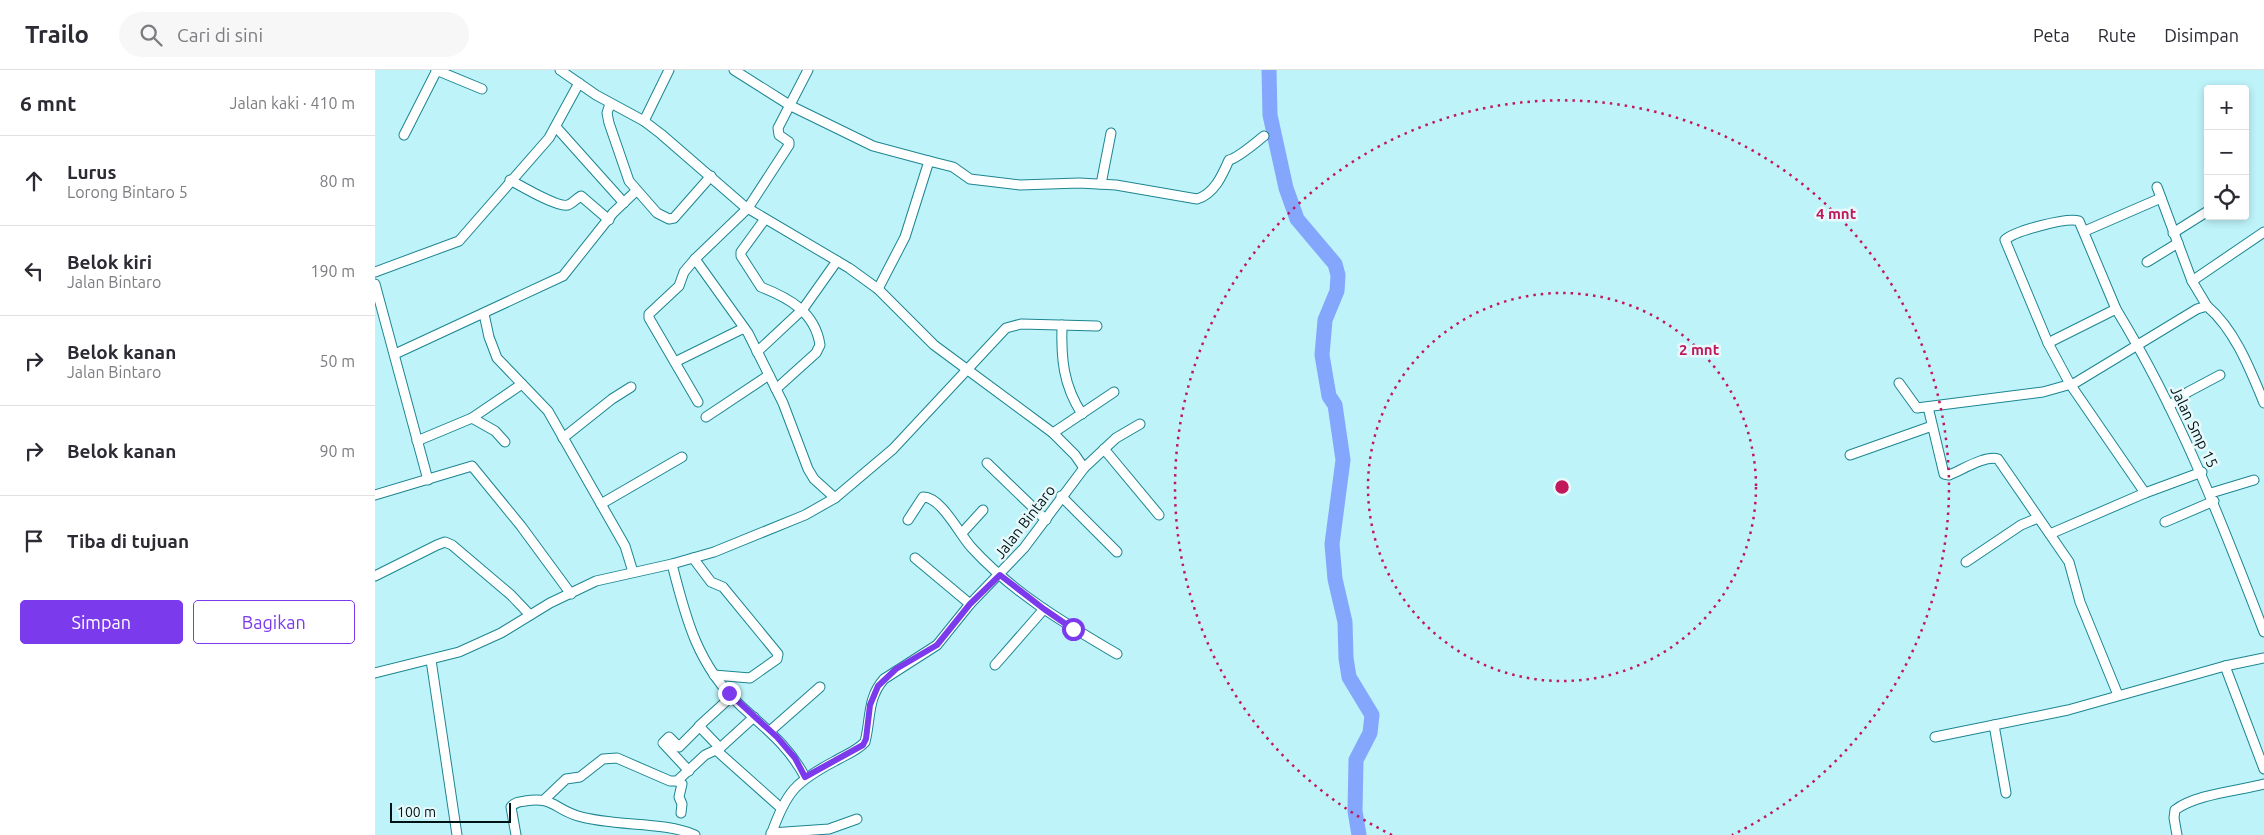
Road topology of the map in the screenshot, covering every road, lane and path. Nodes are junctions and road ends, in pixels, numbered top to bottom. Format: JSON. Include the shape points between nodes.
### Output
{"nodes":[{"id":1,"x":436,"y":70,"type":"edge"},
{"id":2,"x":560,"y":70,"type":"edge"},
{"id":3,"x":669,"y":70,"type":"edge"},
{"id":4,"x":734,"y":70,"type":"edge"},
{"id":5,"x":808,"y":70,"type":"edge"},
{"id":6,"x":579,"y":83,"type":"junction"},
{"id":7,"x":482,"y":88,"type":"dead end"},
{"id":8,"x":610,"y":104,"type":"junction"},
{"id":9,"x":791,"y":106,"type":"junction"},
{"id":10,"x":644,"y":121,"type":"junction"},
{"id":11,"x":556,"y":126,"type":"junction"},
{"id":12,"x":1111,"y":134,"type":"dead end"},
{"id":13,"x":404,"y":135,"type":"dead end"},
{"id":14,"x":1264,"y":136,"type":"dead end"},
{"id":15,"x":929,"y":161,"type":"junction"},
{"id":16,"x":711,"y":176,"type":"junction"},
{"id":17,"x":510,"y":180,"type":"junction"},
{"id":18,"x":1101,"y":184,"type":"junction"},
{"id":19,"x":2157,"y":186,"type":"dead end"},
{"id":20,"x":636,"y":192,"type":"junction"},
{"id":21,"x":2161,"y":198,"type":"junction"},
{"id":22,"x":624,"y":203,"type":"junction"},
{"id":23,"x":748,"y":208,"type":"junction"},
{"id":24,"x":2204,"y":214,"type":"edge"},
{"id":25,"x":765,"y":219,"type":"junction"},
{"id":26,"x":609,"y":220,"type":"junction"},
{"id":27,"x":2085,"y":231,"type":"junction"},
{"id":28,"x":2264,"y":232,"type":"edge"},
{"id":29,"x":2173,"y":233,"type":"junction"},
{"id":30,"x":2177,"y":243,"type":"junction"},
{"id":31,"x":695,"y":259,"type":"junction"},
{"id":32,"x":837,"y":261,"type":"junction"},
{"id":33,"x":2147,"y":262,"type":"dead end"},
{"id":34,"x":375,"y":272,"type":"edge"},
{"id":35,"x":2192,"y":280,"type":"junction"},
{"id":36,"x":375,"y":285,"type":"edge"},
{"id":37,"x":878,"y":289,"type":"junction"},
{"id":38,"x":2207,"y":306,"type":"junction"},
{"id":39,"x":803,"y":309,"type":"junction"},
{"id":40,"x":2116,"y":310,"type":"junction"},
{"id":41,"x":484,"y":314,"type":"junction"},
{"id":42,"x":1062,"y":325,"type":"junction"},
{"id":43,"x":1097,"y":326,"type":"dead end"},
{"id":44,"x":745,"y":328,"type":"junction"},
{"id":45,"x":2048,"y":343,"type":"junction"},
{"id":46,"x":2138,"y":345,"type":"junction"},
{"id":47,"x":757,"y":352,"type":"junction"},
{"id":48,"x":395,"y":354,"type":"junction"},
{"id":49,"x":675,"y":362,"type":"junction"},
{"id":50,"x":968,"y":370,"type":"junction"},
{"id":51,"x":769,"y":375,"type":"junction"},
{"id":52,"x":2220,"y":375,"type":"dead end"},
{"id":53,"x":1899,"y":383,"type":"dead end"},
{"id":54,"x":522,"y":384,"type":"junction"},
{"id":55,"x":2070,"y":384,"type":"junction"},
{"id":56,"x":631,"y":388,"type":"dead end"},
{"id":57,"x":776,"y":388,"type":"junction"},
{"id":58,"x":1114,"y":392,"type":"dead end"},
{"id":59,"x":698,"y":402,"type":"dead end"},
{"id":60,"x":2264,"y":403,"type":"edge"},
{"id":61,"x":2169,"y":406,"type":"junction"},
{"id":62,"x":1928,"y":407,"type":"junction"},
{"id":63,"x":1082,"y":414,"type":"junction"},
{"id":64,"x":706,"y":417,"type":"dead end"},
{"id":65,"x":472,"y":418,"type":"junction"},
{"id":66,"x":1140,"y":424,"type":"dead end"},
{"id":67,"x":1932,"y":426,"type":"junction"},
{"id":68,"x":1053,"y":434,"type":"junction"},
{"id":69,"x":563,"y":438,"type":"junction"},
{"id":70,"x":417,"y":441,"type":"junction"},
{"id":71,"x":505,"y":442,"type":"dead end"},
{"id":72,"x":1103,"y":449,"type":"junction"},
{"id":73,"x":1850,"y":455,"type":"dead end"},
{"id":74,"x":683,"y":457,"type":"dead end"},
{"id":75,"x":987,"y":463,"type":"dead end"},
{"id":76,"x":1084,"y":468,"type":"junction"},
{"id":77,"x":2202,"y":472,"type":"junction"},
{"id":78,"x":428,"y":480,"type":"junction"},
{"id":79,"x":2254,"y":480,"type":"dead end"},
{"id":80,"x":2145,"y":493,"type":"junction"},
{"id":81,"x":375,"y":495,"type":"edge"},
{"id":82,"x":1061,"y":496,"type":"junction"},
{"id":83,"x":2212,"y":497,"type":"junction"},
{"id":84,"x":835,"y":498,"type":"junction"},
{"id":85,"x":601,"y":504,"type":"junction"},
{"id":86,"x":983,"y":510,"type":"dead end"},
{"id":87,"x":1159,"y":515,"type":"dead end"},
{"id":88,"x":2038,"y":518,"type":"junction"},
{"id":89,"x":908,"y":520,"type":"dead end"},
{"id":90,"x":1046,"y":520,"type":"junction"},
{"id":91,"x":2165,"y":522,"type":"dead end"},
{"id":92,"x":962,"y":533,"type":"junction"},
{"id":93,"x":2050,"y":534,"type":"junction"},
{"id":94,"x":1117,"y":552,"type":"dead end"},
{"id":95,"x":693,"y":558,"type":"junction"},
{"id":96,"x":915,"y":558,"type":"dead end"},
{"id":97,"x":1966,"y":562,"type":"dead end"},
{"id":98,"x":672,"y":564,"type":"junction"},
{"id":99,"x":633,"y":572,"type":"junction"},
{"id":100,"x":1000,"y":575,"type":"junction"},
{"id":101,"x":375,"y":576,"type":"edge"},
{"id":102,"x":571,"y":594,"type":"junction"},
{"id":103,"x":970,"y":604,"type":"junction"},
{"id":104,"x":1044,"y":609,"type":"junction"},
{"id":105,"x":530,"y":615,"type":"junction"},
{"id":106,"x":2264,"y":632,"type":"edge"},
{"id":107,"x":1117,"y":654,"type":"dead end"},
{"id":108,"x":2264,"y":658,"type":"edge"},
{"id":109,"x":431,"y":660,"type":"junction"},
{"id":110,"x":995,"y":665,"type":"dead end"},
{"id":111,"x":2225,"y":666,"type":"junction"},
{"id":112,"x":375,"y":673,"type":"edge"},
{"id":113,"x":714,"y":675,"type":"junction"},
{"id":114,"x":820,"y":688,"type":"dead end"},
{"id":115,"x":732,"y":696,"type":"junction"},
{"id":116,"x":2119,"y":696,"type":"junction"},
{"id":117,"x":754,"y":717,"type":"junction"},
{"id":118,"x":1994,"y":725,"type":"junction"},
{"id":119,"x":699,"y":727,"type":"junction"},
{"id":120,"x":770,"y":731,"type":"junction"},
{"id":121,"x":1935,"y":737,"type":"dead end"},
{"id":122,"x":718,"y":749,"type":"junction"},
{"id":123,"x":2264,"y":769,"type":"edge"},
{"id":124,"x":689,"y":771,"type":"junction"},
{"id":125,"x":805,"y":777,"type":"junction"},
{"id":126,"x":677,"y":781,"type":"junction"},
{"id":127,"x":2264,"y":784,"type":"edge"},
{"id":128,"x":2006,"y":793,"type":"dead end"},
{"id":129,"x":545,"y":799,"type":"junction"},
{"id":130,"x":781,"y":808,"type":"junction"},
{"id":131,"x":681,"y":812,"type":"dead end"},
{"id":132,"x":857,"y":819,"type":"dead end"},
{"id":133,"x":634,"y":830,"type":"edge"},
{"id":134,"x":771,"y":834,"type":"edge"},
{"id":135,"x":457,"y":835,"type":"edge"},
{"id":136,"x":516,"y":835,"type":"edge"},
{"id":137,"x":695,"y":835,"type":"edge"},
{"id":138,"x":2177,"y":835,"type":"edge"}],
"edges":[{"from":1,"to":7,"type":"street"},
{"from":1,"to":13,"type":"street"},
{"from":2,"to":6,"type":"street"},
{"from":3,"to":10,"type":"street"},
{"from":4,"to":9,"type":"street"},
{"from":5,"to":9,"type":"street"},
{"from":6,"to":8,"type":"street"},
{"from":6,"to":11,"type":"street"},
{"from":8,"to":10,"type":"street"},
{"from":8,"to":20,"type":"street","via":[[607,113],[609,123],[623,169]]},
{"from":9,"to":15,"type":"street","via":[[873,146]]},
{"from":9,"to":23,"type":"street","via":[[777,129],[789,145]]},
{"from":10,"to":16,"type":"street"},
{"from":11,"to":17,"type":"street"},
{"from":11,"to":22,"type":"street"},
{"from":12,"to":18,"type":"street"},
{"from":14,"to":18,"type":"street","via":[[1229,160],[1220,179],[1205,196],[1197,199]]},
{"from":15,"to":18,"type":"street","via":[[953,167],[970,179],[1031,186],[1079,182]]},
{"from":15,"to":37,"type":"street","via":[[905,237]]},
{"from":16,"to":20,"type":"street","via":[[671,219],[657,213]]},
{"from":16,"to":23,"type":"street"},
{"from":17,"to":26,"type":"street","via":[[563,205],[581,196]]},
{"from":17,"to":34,"type":"street","via":[[459,241]]},
{"from":19,"to":21,"type":"street"},
{"from":20,"to":22,"type":"street"},
{"from":21,"to":27,"type":"street"},
{"from":21,"to":29,"type":"street"},
{"from":22,"to":26,"type":"street"},
{"from":23,"to":25,"type":"street"},
{"from":23,"to":31,"type":"street"},
{"from":24,"to":29,"type":"street"},
{"from":25,"to":32,"type":"street"},
{"from":25,"to":39,"type":"street","via":[[741,256],[761,287]]},
{"from":26,"to":41,"type":"street","via":[[563,276]]},
{"from":27,"to":40,"type":"street","name":"Jalan Smp 15"},
{"from":27,"to":45,"type":"street","via":[[2079,221],[2071,220],[2017,233],[2005,240]]},
{"from":28,"to":35,"type":"street"},
{"from":29,"to":30,"type":"street"},
{"from":30,"to":33,"type":"street"},
{"from":30,"to":35,"type":"street"},
{"from":31,"to":44,"type":"street"},
{"from":31,"to":49,"type":"street","via":[[685,270],[679,286],[648,316]]},
{"from":32,"to":37,"type":"street"},
{"from":32,"to":39,"type":"street"},
{"from":35,"to":38,"type":"street"},
{"from":36,"to":48,"type":"street"},
{"from":37,"to":50,"type":"street","via":[[934,345]]},
{"from":38,"to":46,"type":"street","via":[[2197,308]]},
{"from":38,"to":60,"type":"street","via":[[2226,327],[2248,364]]},
{"from":39,"to":47,"type":"street"},
{"from":39,"to":57,"type":"street","via":[[818,337],[819,348]]},
{"from":40,"to":45,"type":"street"},
{"from":40,"to":46,"type":"street","name":"Jalan Smp 15"},
{"from":41,"to":48,"type":"street"},
{"from":41,"to":54,"type":"street","via":[[497,358]]},
{"from":42,"to":43,"type":"street"},
{"from":42,"to":50,"type":"street","via":[[1021,324],[1006,328]]},
{"from":42,"to":63,"type":"street","via":[[1062,367],[1071,395]]},
{"from":44,"to":47,"type":"street"},
{"from":44,"to":49,"type":"street"},
{"from":45,"to":55,"type":"street"},
{"from":46,"to":55,"type":"street"},
{"from":46,"to":61,"type":"street","name":"Jalan Smp 15"},
{"from":47,"to":51,"type":"street"},
{"from":48,"to":70,"type":"street"},
{"from":49,"to":59,"type":"street"},
{"from":50,"to":68,"type":"street"},
{"from":50,"to":84,"type":"street","via":[[893,449]]},
{"from":51,"to":57,"type":"street"},
{"from":51,"to":64,"type":"street"},
{"from":52,"to":61,"type":"street"},
{"from":53,"to":62,"type":"street","via":[[1917,408]]},
{"from":54,"to":65,"type":"street"},
{"from":54,"to":69,"type":"street","via":[[548,411]]},
{"from":55,"to":62,"type":"street","via":[[2043,392]]},
{"from":55,"to":80,"type":"street"},
{"from":56,"to":69,"type":"street"},
{"from":57,"to":84,"type":"street","via":[[808,469]]},
{"from":58,"to":63,"type":"street"},
{"from":61,"to":77,"type":"street","name":"Jalan Smp 15"},
{"from":62,"to":67,"type":"street"},
{"from":63,"to":68,"type":"street"},
{"from":65,"to":70,"type":"street"},
{"from":65,"to":71,"type":"street","via":[[495,431]]},
{"from":66,"to":72,"type":"street","name":"Jalan Bintaro"},
{"from":67,"to":73,"type":"street"},
{"from":67,"to":88,"type":"street","via":[[1944,474],[1949,476],[1996,458]]},
{"from":68,"to":76,"type":"street"},
{"from":69,"to":85,"type":"street"},
{"from":70,"to":78,"type":"street"},
{"from":72,"to":76,"type":"street","name":"Jalan Bintaro"},
{"from":72,"to":87,"type":"street"},
{"from":74,"to":85,"type":"street"},
{"from":75,"to":90,"type":"street"},
{"from":76,"to":82,"type":"street","name":"Jalan Bintaro"},
{"from":77,"to":80,"type":"street"},
{"from":77,"to":83,"type":"street","name":"Jalan Smp 15"},
{"from":78,"to":81,"type":"street"},
{"from":78,"to":102,"type":"street","via":[[472,466]]},
{"from":79,"to":83,"type":"street"},
{"from":80,"to":93,"type":"street"},
{"from":82,"to":90,"type":"street","name":"Jalan Bintaro"},
{"from":82,"to":94,"type":"street"},
{"from":83,"to":91,"type":"street"},
{"from":83,"to":106,"type":"street","name":"Jalan Smp 15"},
{"from":84,"to":95,"type":"street","via":[[805,515]]},
{"from":85,"to":99,"type":"street","via":[[625,546]]},
{"from":86,"to":92,"type":"street"},
{"from":88,"to":93,"type":"street"},
{"from":88,"to":97,"type":"street","via":[[2021,525]]},
{"from":89,"to":92,"type":"street","via":[[920,500],[927,497]]},
{"from":90,"to":100,"type":"street","name":"Jalan Bintaro"},
{"from":92,"to":100,"type":"street","via":[[971,548]]},
{"from":93,"to":116,"type":"street","via":[[2069,562],[2080,602]]},
{"from":95,"to":98,"type":"street"},
{"from":95,"to":113,"type":"street","via":[[711,582],[723,587],[778,654],[777,659],[750,678]]},
{"from":96,"to":103,"type":"street"},
{"from":98,"to":99,"type":"street"},
{"from":98,"to":113,"type":"street","via":[[691,633]]},
{"from":99,"to":102,"type":"street","via":[[596,581]]},
{"from":100,"to":103,"type":"street","name":"Jalan Bintaro"},
{"from":100,"to":104,"type":"street"},
{"from":101,"to":105,"type":"street","via":[[445,542],[511,595]]},
{"from":102,"to":105,"type":"street"},
{"from":103,"to":125,"type":"street","name":"Jalan Bintaro","via":[[937,645],[896,669],[878,686],[870,705],[863,745]]},
{"from":104,"to":107,"type":"street"},
{"from":104,"to":110,"type":"street"},
{"from":105,"to":109,"type":"street","via":[[475,645]]},
{"from":108,"to":111,"type":"street"},
{"from":109,"to":112,"type":"street"},
{"from":109,"to":135,"type":"street"},
{"from":111,"to":116,"type":"street"},
{"from":111,"to":123,"type":"street"},
{"from":113,"to":115,"type":"street"},
{"from":114,"to":120,"type":"street"},
{"from":115,"to":117,"type":"street"},
{"from":115,"to":119,"type":"street"},
{"from":116,"to":118,"type":"street"},
{"from":117,"to":120,"type":"street"},
{"from":117,"to":122,"type":"street"},
{"from":118,"to":121,"type":"street"},
{"from":118,"to":128,"type":"street"},
{"from":119,"to":122,"type":"street"},
{"from":119,"to":124,"type":"street","via":[[679,747],[669,737],[663,743]]},
{"from":120,"to":125,"type":"street","via":[[795,758]]},
{"from":122,"to":124,"type":"street","via":[[705,755]]},
{"from":122,"to":130,"type":"street"},
{"from":124,"to":126,"type":"street"},
{"from":125,"to":130,"type":"street"},
{"from":126,"to":129,"type":"street","via":[[670,781],[617,758],[607,758],[580,777],[559,783]]},
{"from":126,"to":131,"type":"street","via":[[682,784],[679,797]]},
{"from":127,"to":138,"type":"street","via":[[2179,806],[2173,818]]},
{"from":129,"to":133,"type":"street","via":[[563,811]]},
{"from":129,"to":136,"type":"street","via":[[513,804]]},
{"from":130,"to":134,"type":"street"},
{"from":132,"to":134,"type":"street","via":[[829,829]]},
{"from":133,"to":137,"type":"street","via":[[673,829]]}]}
